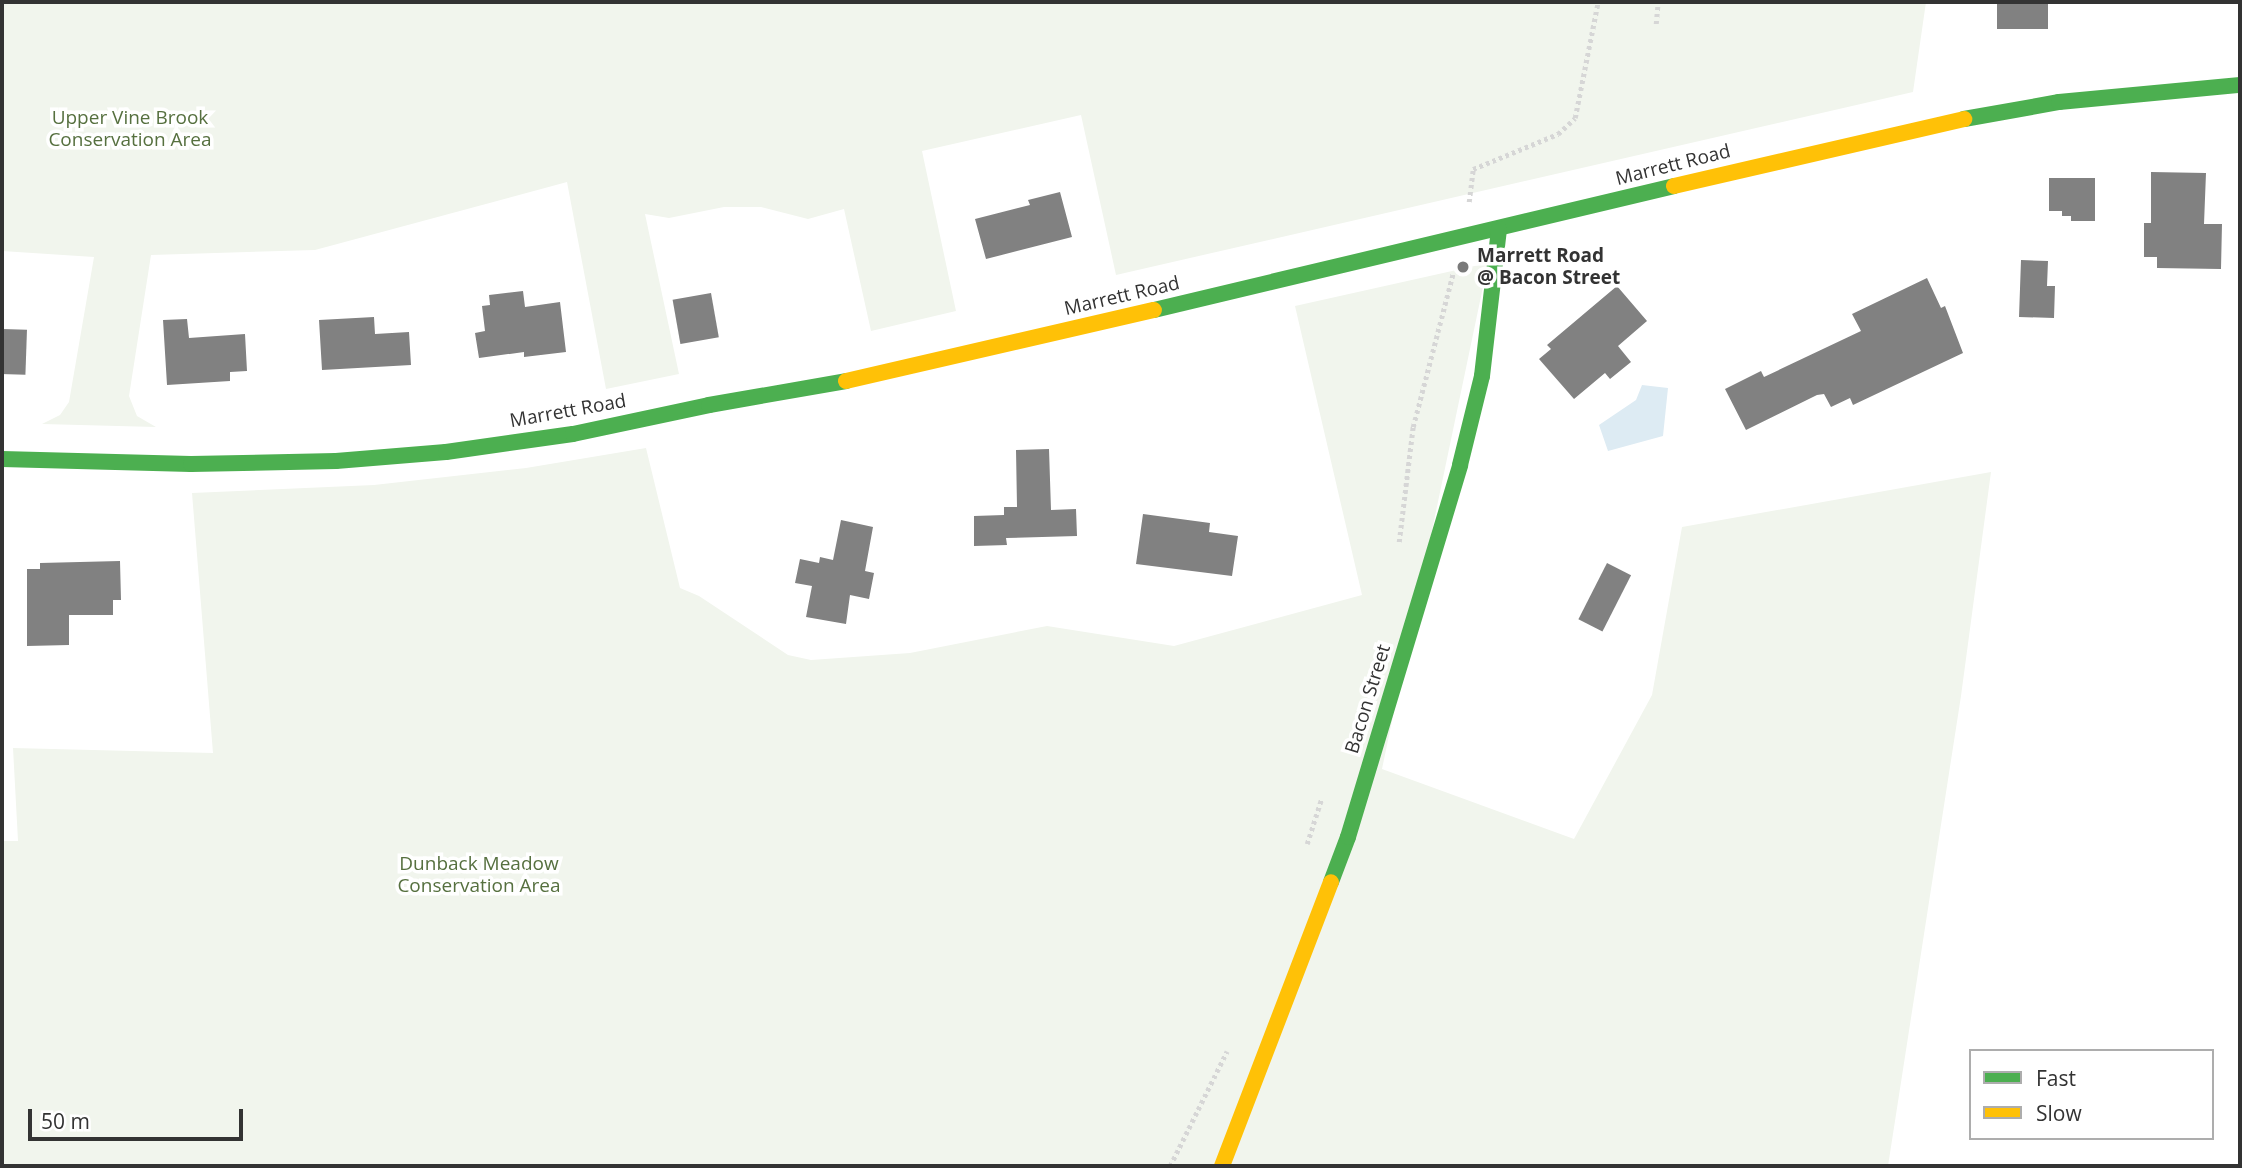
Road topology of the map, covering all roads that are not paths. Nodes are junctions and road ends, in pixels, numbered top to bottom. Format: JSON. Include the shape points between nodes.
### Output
{"nodes":[{"id":1,"x":2240,"y":85,"type":"edge"},
{"id":2,"x":1499,"y":229,"type":"junction"},
{"id":3,"x":2,"y":459,"type":"edge"},
{"id":4,"x":1222,"y":1166,"type":"edge"}],
"edges":[{"from":1,"to":2,"type":"main road","name":"Marrett Road","via":[[2159,90],[1994,112]]},
{"from":2,"to":3,"type":"main road","name":"Marrett Road","via":[[847,381],[573,434],[446,452],[336,461],[191,464]]},
{"from":2,"to":4,"type":"main road","name":"Bacon Street","via":[[1482,376],[1460,465],[1348,837]]}]}
